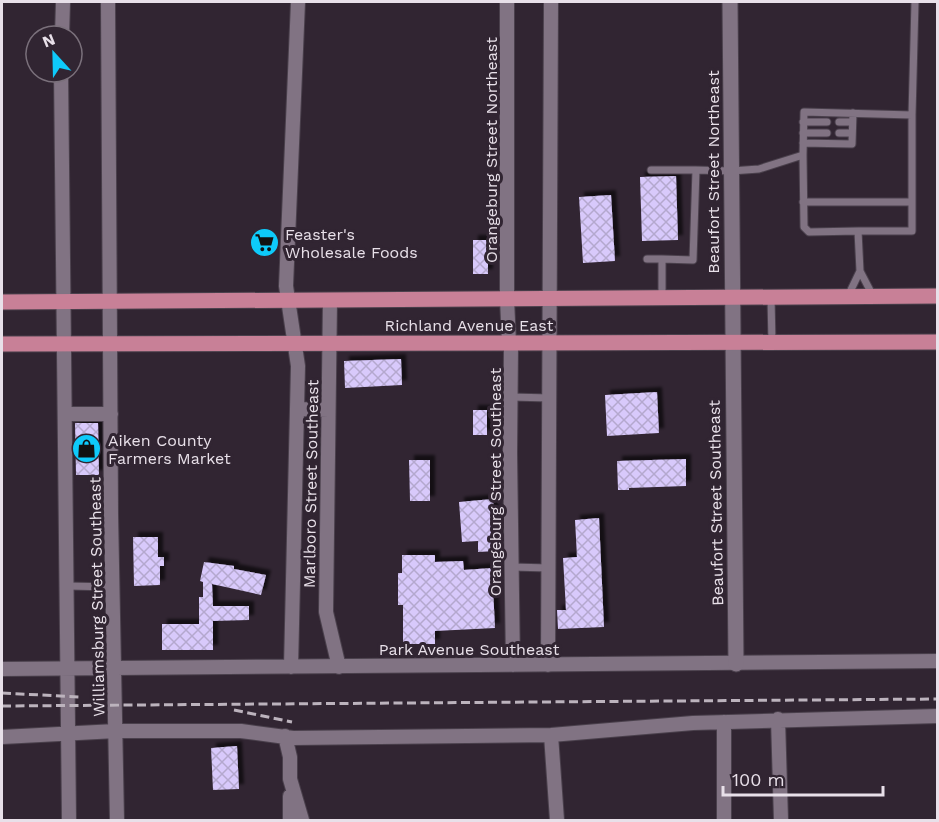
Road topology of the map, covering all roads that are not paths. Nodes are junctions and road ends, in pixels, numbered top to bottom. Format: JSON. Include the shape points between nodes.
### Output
{"nodes":[{"id":1,"x":63,"y":2,"type":"edge"},
{"id":2,"x":108,"y":2,"type":"edge"},
{"id":3,"x":298,"y":2,"type":"edge"},
{"id":4,"x":507,"y":2,"type":"edge"},
{"id":5,"x":551,"y":2,"type":"edge"},
{"id":6,"x":730,"y":2,"type":"edge"},
{"id":7,"x":915,"y":2,"type":"edge"},
{"id":8,"x":62,"y":24,"type":"edge"},
{"id":9,"x":61,"y":84,"type":"edge"},
{"id":10,"x":853,"y":113,"type":"junction"},
{"id":11,"x":912,"y":115,"type":"junction"},
{"id":12,"x":803,"y":122,"type":"junction"},
{"id":13,"x":827,"y":122,"type":"dead end"},
{"id":14,"x":839,"y":122,"type":"dead end"},
{"id":15,"x":852,"y":122,"type":"junction"},
{"id":16,"x":803,"y":133,"type":"junction"},
{"id":17,"x":826,"y":133,"type":"dead end"},
{"id":18,"x":839,"y":133,"type":"dead end"},
{"id":19,"x":852,"y":133,"type":"junction"},
{"id":20,"x":803,"y":143,"type":"junction"},
{"id":21,"x":803,"y":155,"type":"junction"},
{"id":22,"x":651,"y":170,"type":"dead end"},
{"id":23,"x":696,"y":170,"type":"junction"},
{"id":24,"x":731,"y":171,"type":"junction"},
{"id":25,"x":803,"y":202,"type":"junction"},
{"id":26,"x":912,"y":202,"type":"junction"},
{"id":27,"x":821,"y":222,"type":"dead end"},
{"id":28,"x":835,"y":222,"type":"dead end"},
{"id":29,"x":848,"y":222,"type":"dead end"},
{"id":30,"x":863,"y":222,"type":"dead end"},
{"id":31,"x":876,"y":222,"type":"dead end"},
{"id":32,"x":849,"y":231,"type":"junction"},
{"id":33,"x":861,"y":231,"type":"junction"},
{"id":34,"x":877,"y":231,"type":"junction"},
{"id":35,"x":821,"y":232,"type":"junction"},
{"id":36,"x":835,"y":232,"type":"junction"},
{"id":37,"x":662,"y":259,"type":"junction"},
{"id":38,"x":647,"y":260,"type":"dead end"},
{"id":39,"x":860,"y":271,"type":"junction"},
{"id":40,"x":771,"y":297,"type":"junction"},
{"id":41,"x":847,"y":297,"type":"junction"},
{"id":42,"x":873,"y":297,"type":"junction"},
{"id":43,"x":938,"y":297,"type":"edge"},
{"id":44,"x":550,"y":298,"type":"junction"},
{"id":45,"x":662,"y":298,"type":"junction"},
{"id":46,"x":731,"y":298,"type":"junction"},
{"id":47,"x":507,"y":299,"type":"junction"},
{"id":48,"x":286,"y":300,"type":"junction"},
{"id":49,"x":330,"y":300,"type":"junction"},
{"id":50,"x":63,"y":301,"type":"junction"},
{"id":51,"x":110,"y":301,"type":"junction"},
{"id":52,"x":2,"y":302,"type":"edge"},
{"id":53,"x":111,"y":342,"type":"junction"},
{"id":54,"x":551,"y":342,"type":"junction"},
{"id":55,"x":731,"y":342,"type":"junction"},
{"id":56,"x":938,"y":342,"type":"edge"},
{"id":57,"x":64,"y":343,"type":"junction"},
{"id":58,"x":509,"y":343,"type":"junction"},
{"id":59,"x":772,"y":343,"type":"junction"},
{"id":60,"x":2,"y":344,"type":"edge"},
{"id":61,"x":294,"y":344,"type":"junction"},
{"id":62,"x":331,"y":344,"type":"junction"},
{"id":63,"x":511,"y":397,"type":"junction"},
{"id":64,"x":551,"y":398,"type":"junction"},
{"id":65,"x":297,"y":408,"type":"junction"},
{"id":66,"x":328,"y":410,"type":"junction"},
{"id":67,"x":65,"y":414,"type":"junction"},
{"id":68,"x":111,"y":414,"type":"junction"},
{"id":69,"x":512,"y":567,"type":"junction"},
{"id":70,"x":549,"y":568,"type":"junction"},
{"id":71,"x":68,"y":586,"type":"junction"},
{"id":72,"x":113,"y":587,"type":"junction"},
{"id":73,"x":938,"y":661,"type":"edge"},
{"id":74,"x":736,"y":664,"type":"junction"},
{"id":75,"x":513,"y":665,"type":"junction"},
{"id":76,"x":548,"y":665,"type":"junction"},
{"id":77,"x":291,"y":667,"type":"junction"},
{"id":78,"x":339,"y":667,"type":"junction"},
{"id":79,"x":68,"y":668,"type":"junction"},
{"id":80,"x":115,"y":668,"type":"junction"},
{"id":81,"x":2,"y":669,"type":"edge"},
{"id":82,"x":938,"y":716,"type":"edge"},
{"id":83,"x":778,"y":719,"type":"junction"},
{"id":84,"x":724,"y":722,"type":"junction"},
{"id":85,"x":116,"y":732,"type":"junction"},
{"id":86,"x":69,"y":735,"type":"junction"},
{"id":87,"x":551,"y":735,"type":"junction"},
{"id":88,"x":285,"y":736,"type":"junction"},
{"id":89,"x":2,"y":737,"type":"edge"},
{"id":90,"x":290,"y":779,"type":"junction"},
{"id":91,"x":69,"y":820,"type":"edge"},
{"id":92,"x":117,"y":820,"type":"edge"},
{"id":93,"x":290,"y":820,"type":"edge"},
{"id":94,"x":302,"y":820,"type":"edge"},
{"id":95,"x":557,"y":820,"type":"edge"},
{"id":96,"x":724,"y":820,"type":"edge"},
{"id":97,"x":781,"y":820,"type":"edge"}],
"edges":[{"from":1,"to":8,"type":"street"},
{"from":2,"to":51,"type":"street","name":"Williamsburg Street Southeast"},
{"from":3,"to":48,"type":"street","name":"Marlboro Street Southeast"},
{"from":4,"to":47,"type":"street","name":"Orangeburg Street Northeast"},
{"from":5,"to":44,"type":"street"},
{"from":6,"to":24,"type":"street","name":"Beaufort Street Northeast"},
{"from":7,"to":11,"type":"lane"},
{"from":9,"to":50,"type":"street","name":"Williamsburg Street Southeast"},
{"from":10,"to":11,"type":"lane"},
{"from":10,"to":12,"type":"lane","via":[[804,112]]},
{"from":10,"to":15,"type":"lane"},
{"from":11,"to":26,"type":"lane"},
{"from":12,"to":13,"type":"lane"},
{"from":12,"to":16,"type":"lane"},
{"from":14,"to":15,"type":"lane"},
{"from":15,"to":19,"type":"lane"},
{"from":16,"to":17,"type":"lane"},
{"from":16,"to":20,"type":"lane"},
{"from":18,"to":19,"type":"lane"},
{"from":19,"to":20,"type":"lane","via":[[852,144]]},
{"from":20,"to":21,"type":"lane"},
{"from":21,"to":24,"type":"lane","via":[[759,169]]},
{"from":21,"to":25,"type":"lane"},
{"from":22,"to":23,"type":"lane"},
{"from":23,"to":24,"type":"lane"},
{"from":23,"to":37,"type":"lane","via":[[693,260]]},
{"from":24,"to":46,"type":"street","name":"Beaufort Street Northeast"},
{"from":25,"to":26,"type":"lane","via":[[821,206],[876,206]]},
{"from":25,"to":35,"type":"lane","via":[[804,227],[809,232]]},
{"from":26,"to":34,"type":"lane","via":[[912,231]]},
{"from":27,"to":35,"type":"lane"},
{"from":28,"to":36,"type":"lane"},
{"from":29,"to":32,"type":"lane"},
{"from":30,"to":33,"type":"lane"},
{"from":31,"to":34,"type":"lane"},
{"from":32,"to":33,"type":"lane"},
{"from":32,"to":36,"type":"lane"},
{"from":33,"to":34,"type":"lane"},
{"from":33,"to":39,"type":"lane"},
{"from":35,"to":36,"type":"lane"},
{"from":37,"to":38,"type":"lane"},
{"from":37,"to":45,"type":"lane"},
{"from":39,"to":41,"type":"lane"},
{"from":39,"to":42,"type":"lane"},
{"from":40,"to":41,"type":"main road","name":"Richland Avenue East"},
{"from":40,"to":46,"type":"main road","name":"Richland Avenue East"},
{"from":40,"to":59,"type":"lane"},
{"from":41,"to":42,"type":"main road","name":"Richland Avenue East"},
{"from":42,"to":43,"type":"main road","name":"Richland Avenue East"},
{"from":44,"to":45,"type":"main road","name":"Richland Avenue East"},
{"from":44,"to":47,"type":"main road","name":"Richland Avenue East"},
{"from":44,"to":54,"type":"street"},
{"from":45,"to":46,"type":"main road","name":"Richland Avenue East"},
{"from":46,"to":55,"type":"street","name":"Beaufort Street Northeast"},
{"from":47,"to":49,"type":"main road","name":"Richland Avenue East"},
{"from":47,"to":58,"type":"street","name":"Orangeburg Street Southeast"},
{"from":48,"to":49,"type":"main road","name":"Richland Avenue East"},
{"from":48,"to":51,"type":"main road","name":"Richland Avenue East"},
{"from":48,"to":61,"type":"street","name":"Marlboro Street Southeast"},
{"from":49,"to":62,"type":"street","name":"Marlboro Street Southeast"},
{"from":50,"to":51,"type":"main road","name":"Richland Avenue East"},
{"from":50,"to":52,"type":"main road","name":"Richland Avenue East"},
{"from":50,"to":57,"type":"street","name":"Williamsburg Street Southeast"},
{"from":51,"to":53,"type":"street","name":"Williamsburg Street Southeast"},
{"from":53,"to":57,"type":"main road","name":"Richland Avenue East"},
{"from":53,"to":61,"type":"main road","name":"Richland Avenue East"},
{"from":53,"to":68,"type":"street","name":"Williamsburg Street Southeast"},
{"from":54,"to":55,"type":"main road","name":"Richland Avenue East"},
{"from":54,"to":58,"type":"main road","name":"Richland Avenue East"},
{"from":54,"to":64,"type":"street"},
{"from":55,"to":59,"type":"main road","name":"Richland Avenue East"},
{"from":55,"to":74,"type":"street","name":"Beaufort Street Southeast"},
{"from":56,"to":59,"type":"main road","name":"Richland Avenue East"},
{"from":57,"to":60,"type":"main road","name":"Richland Avenue East"},
{"from":57,"to":67,"type":"street","name":"Williamsburg Street Southeast"},
{"from":58,"to":62,"type":"main road","name":"Richland Avenue East"},
{"from":58,"to":63,"type":"street","name":"Orangeburg Street Southeast"},
{"from":61,"to":62,"type":"main road","name":"Richland Avenue East"},
{"from":61,"to":65,"type":"street","name":"Marlboro Street Southeast"},
{"from":62,"to":66,"type":"street","name":"Marlboro Street Southeast"},
{"from":63,"to":64,"type":"lane"},
{"from":63,"to":69,"type":"street","name":"Orangeburg Street Southeast"},
{"from":64,"to":70,"type":"street"},
{"from":65,"to":66,"type":"street"},
{"from":65,"to":77,"type":"street","name":"Marlboro Street Southeast"},
{"from":66,"to":78,"type":"street","name":"Marlboro Street Southeast","via":[[326,612]]},
{"from":67,"to":68,"type":"street"},
{"from":67,"to":71,"type":"street","name":"Williamsburg Street Southeast"},
{"from":68,"to":72,"type":"street","name":"Williamsburg Street Southeast"},
{"from":69,"to":70,"type":"lane"},
{"from":69,"to":75,"type":"street","name":"Orangeburg Street Southeast"},
{"from":70,"to":76,"type":"street"},
{"from":71,"to":72,"type":"lane"},
{"from":71,"to":79,"type":"street","name":"Williamsburg Street Southeast"},
{"from":72,"to":80,"type":"street","name":"Williamsburg Street Southeast"},
{"from":73,"to":74,"type":"street","name":"Park Avenue Southeast"},
{"from":74,"to":76,"type":"street","name":"Park Avenue Southeast"},
{"from":75,"to":76,"type":"street","name":"Park Avenue Southeast"},
{"from":75,"to":78,"type":"street","name":"Park Avenue Southeast"},
{"from":77,"to":78,"type":"street","name":"Park Avenue Southeast"},
{"from":77,"to":80,"type":"street","name":"Park Avenue Southeast"},
{"from":79,"to":80,"type":"street","name":"Park Avenue Southeast"},
{"from":79,"to":81,"type":"street","name":"Park Avenue Southeast"},
{"from":79,"to":86,"type":"street","name":"Williamsburg Street Southeast"},
{"from":80,"to":85,"type":"street","name":"Williamsburg Street Southeast"},
{"from":82,"to":83,"type":"street"},
{"from":83,"to":84,"type":"street"},
{"from":83,"to":97,"type":"street"},
{"from":84,"to":87,"type":"street"},
{"from":84,"to":96,"type":"street"},
{"from":85,"to":86,"type":"street"},
{"from":85,"to":88,"type":"street","via":[[241,731]]},
{"from":85,"to":92,"type":"street","name":"Williamsburg Street Southeast"},
{"from":86,"to":89,"type":"street"},
{"from":86,"to":91,"type":"street","name":"Williamsburg Street Southeast"},
{"from":87,"to":88,"type":"street"},
{"from":87,"to":95,"type":"street"},
{"from":88,"to":90,"type":"street"},
{"from":90,"to":93,"type":"street"},
{"from":90,"to":94,"type":"street"}]}
